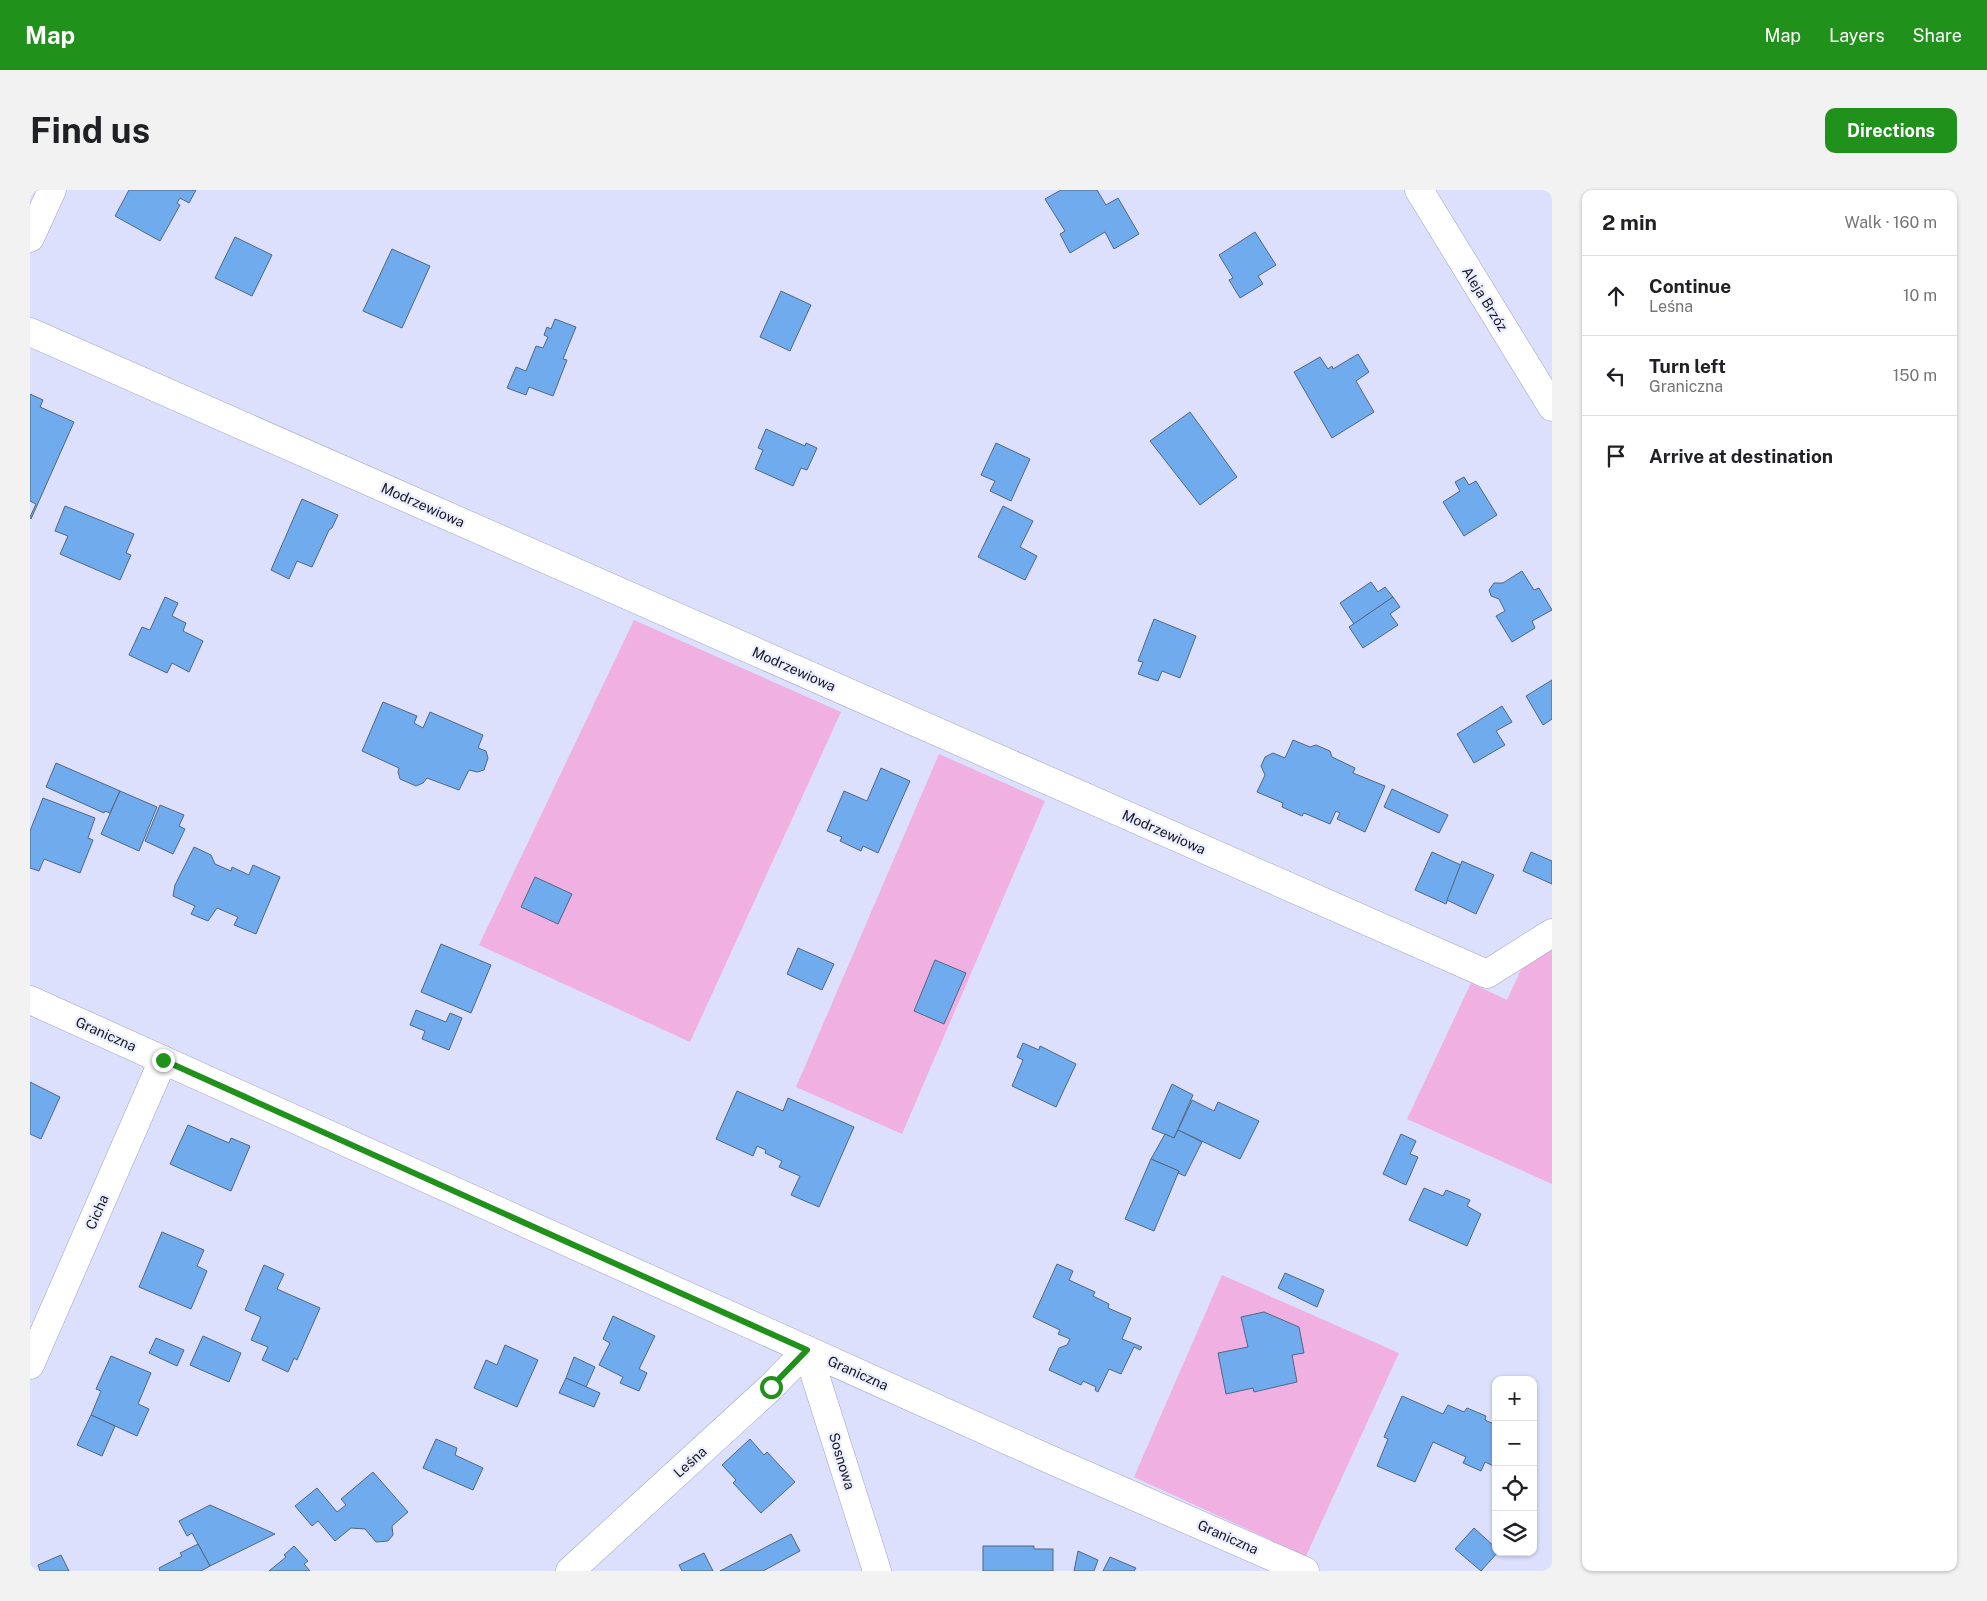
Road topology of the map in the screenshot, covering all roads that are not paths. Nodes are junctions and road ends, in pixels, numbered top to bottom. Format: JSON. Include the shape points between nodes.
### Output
{"nodes":[{"id":1,"x":52,"y":190,"type":"edge"},
{"id":2,"x":1419,"y":190,"type":"edge"},
{"id":3,"x":30,"y":238,"type":"edge"},
{"id":4,"x":30,"y":332,"type":"edge"},
{"id":5,"x":1552,"y":407,"type":"edge"},
{"id":6,"x":1552,"y":933,"type":"edge"},
{"id":7,"x":30,"y":1000,"type":"edge"},
{"id":8,"x":163,"y":1060,"type":"junction"},
{"id":9,"x":807,"y":1350,"type":"junction"},
{"id":10,"x":30,"y":1365,"type":"edge"},
{"id":11,"x":570,"y":1571,"type":"edge"},
{"id":12,"x":877,"y":1571,"type":"edge"},
{"id":13,"x":1305,"y":1571,"type":"edge"}],
"edges":[{"from":1,"to":3,"type":"street"},
{"from":2,"to":5,"type":"street","name":"Aleja Brzóz"},
{"from":4,"to":6,"type":"street","name":"Modrzewiowa","via":[[1487,974]]},
{"from":7,"to":8,"type":"street","name":"Graniczna"},
{"from":8,"to":9,"type":"street","name":"Graniczna"},
{"from":8,"to":10,"type":"street","name":"Cicha"},
{"from":9,"to":11,"type":"street","name":"Leśna","via":[[771,1387]]},
{"from":9,"to":12,"type":"street","name":"Sosnowa"},
{"from":9,"to":13,"type":"street","name":"Graniczna"}]}
